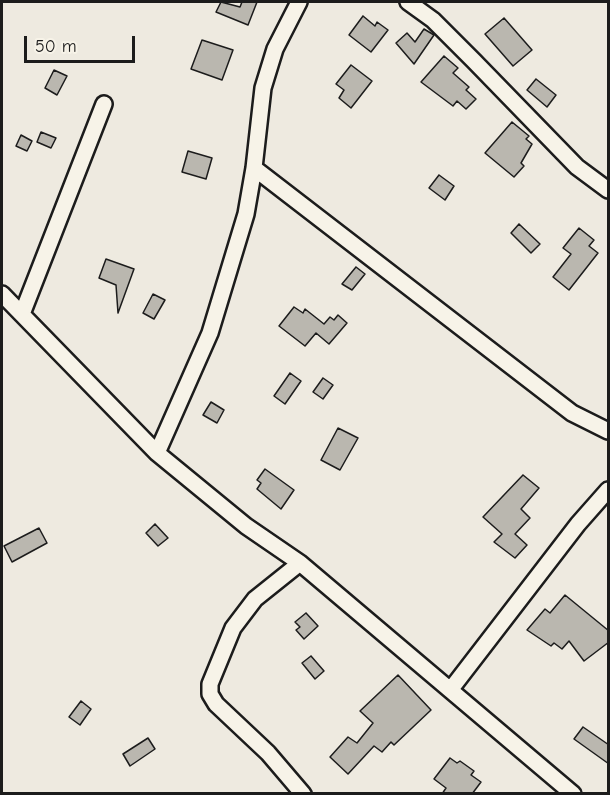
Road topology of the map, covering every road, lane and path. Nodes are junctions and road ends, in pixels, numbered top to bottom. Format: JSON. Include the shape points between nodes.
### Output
{"nodes":[{"id":1,"x":300,"y":2,"type":"edge"},
{"id":2,"x":408,"y":2,"type":"edge"},
{"id":3,"x":104,"y":104,"type":"dead end"},
{"id":4,"x":255,"y":168,"type":"junction"},
{"id":5,"x":609,"y":190,"type":"edge"},
{"id":6,"x":2,"y":294,"type":"edge"},
{"id":7,"x":22,"y":314,"type":"junction"},
{"id":8,"x":609,"y":431,"type":"edge"},
{"id":9,"x":157,"y":453,"type":"junction"},
{"id":10,"x":609,"y":490,"type":"edge"},
{"id":11,"x":300,"y":563,"type":"junction"},
{"id":12,"x":451,"y":689,"type":"junction"},
{"id":13,"x":303,"y":794,"type":"edge"},
{"id":14,"x":573,"y":794,"type":"edge"}],
"edges":[{"from":1,"to":4,"type":"street","via":[[275,49],[263,88]]},
{"from":2,"to":5,"type":"street","via":[[466,52],[577,167]]},
{"from":3,"to":7,"type":"street"},
{"from":4,"to":8,"type":"street","via":[[572,413]]},
{"from":4,"to":9,"type":"street","via":[[246,214],[210,333]]},
{"from":6,"to":7,"type":"street"},
{"from":7,"to":9,"type":"street"},
{"from":9,"to":11,"type":"street","via":[[246,526]]},
{"from":10,"to":12,"type":"street","via":[[578,524]]},
{"from":11,"to":12,"type":"street"},
{"from":11,"to":13,"type":"street","via":[[255,599],[233,628],[210,684],[210,694]]},
{"from":12,"to":14,"type":"street"}]}
